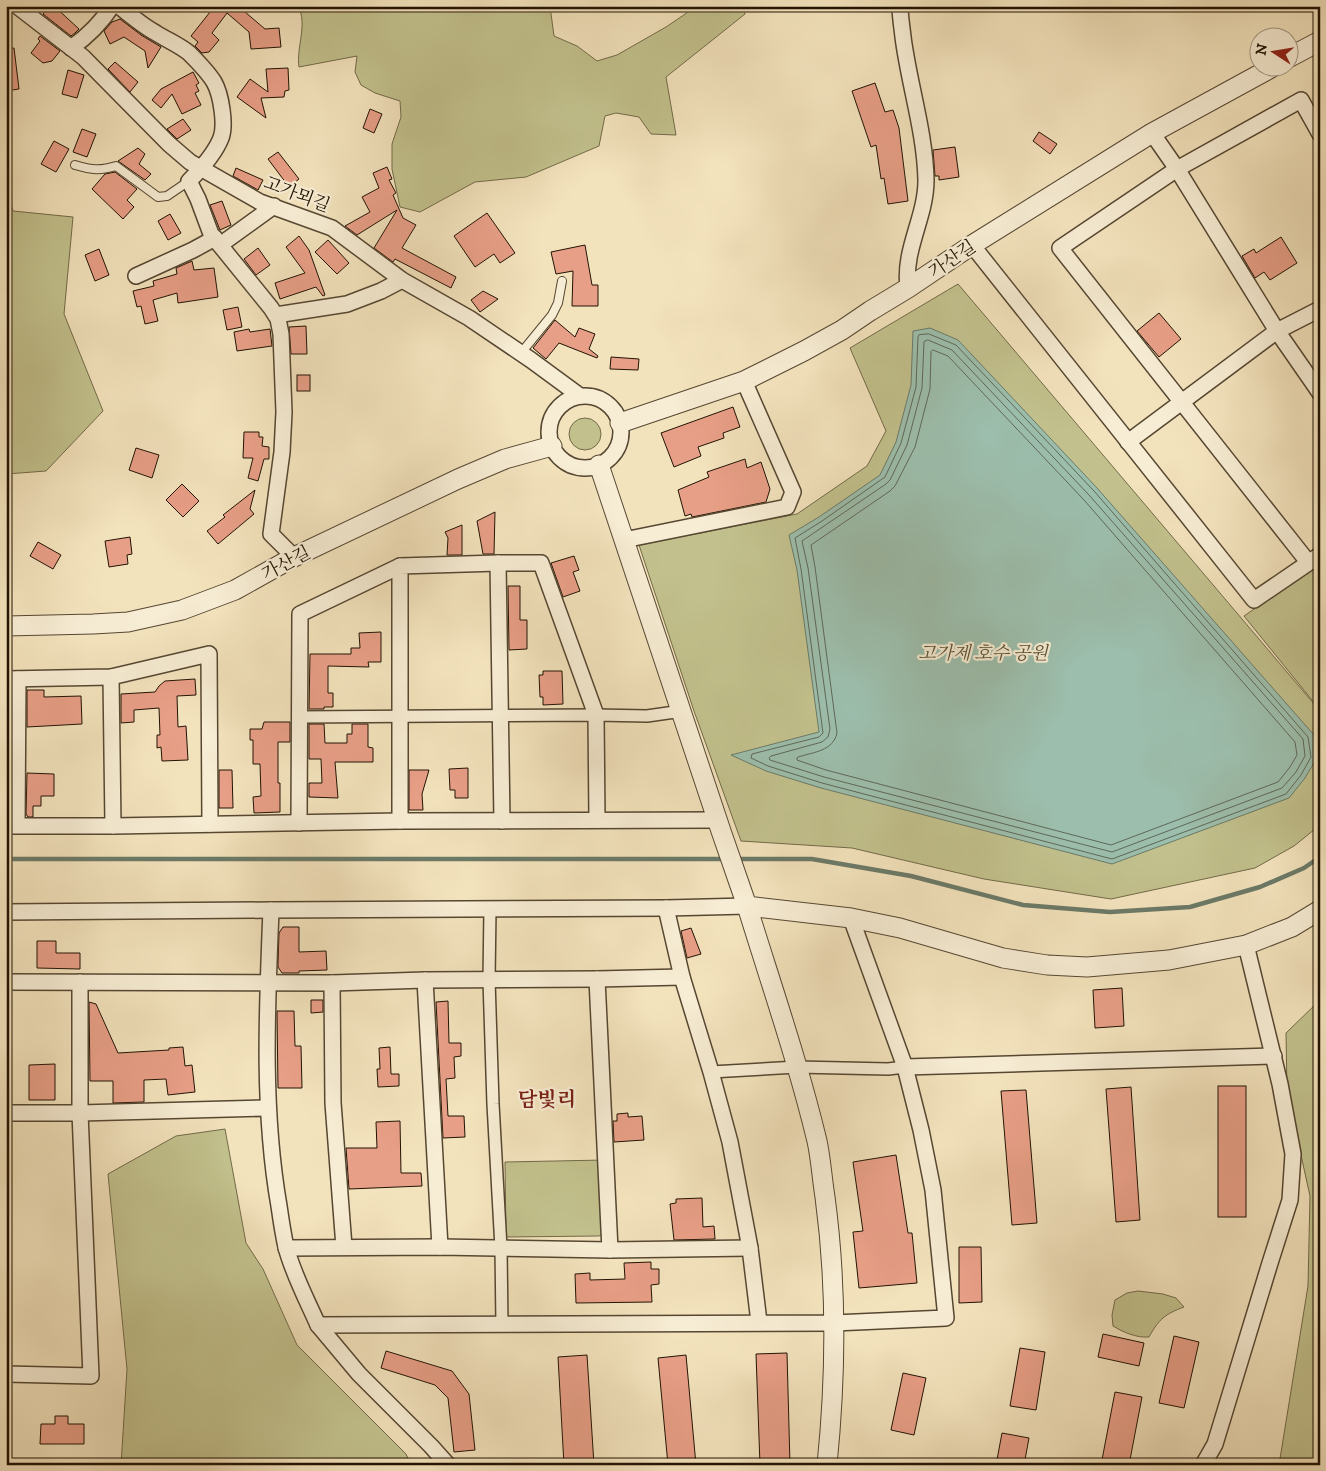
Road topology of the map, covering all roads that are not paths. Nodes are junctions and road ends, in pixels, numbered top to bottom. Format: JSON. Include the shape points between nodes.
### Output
{"nodes":[{"id":1,"x":17,"y":6,"type":"edge"},
{"id":2,"x":112,"y":6,"type":"edge"},
{"id":3,"x":119,"y":6,"type":"edge"},
{"id":4,"x":900,"y":6,"type":"edge"},
{"id":5,"x":1320,"y":41,"type":"edge"},
{"id":6,"x":72,"y":48,"type":"junction"},
{"id":7,"x":1298,"y":53,"type":"edge"},
{"id":8,"x":1253,"y":78,"type":"edge"},
{"id":9,"x":1152,"y":133,"type":"junction"},
{"id":10,"x":1320,"y":134,"type":"edge"},
{"id":11,"x":75,"y":165,"type":"dead end"},
{"id":12,"x":202,"y":168,"type":"junction"},
{"id":13,"x":1177,"y":169,"type":"junction"},
{"id":14,"x":189,"y":181,"type":"junction"},
{"id":15,"x":274,"y":206,"type":"junction"},
{"id":16,"x":217,"y":241,"type":"junction"},
{"id":17,"x":972,"y":245,"type":"junction"},
{"id":18,"x":136,"y":276,"type":"dead end"},
{"id":19,"x":402,"y":280,"type":"junction"},
{"id":20,"x":562,"y":281,"type":"dead end"},
{"id":21,"x":908,"y":288,"type":"junction"},
{"id":22,"x":1320,"y":309,"type":"edge"},
{"id":23,"x":276,"y":315,"type":"junction"},
{"id":24,"x":1276,"y":331,"type":"junction"},
{"id":25,"x":521,"y":353,"type":"junction"},
{"id":26,"x":744,"y":381,"type":"junction"},
{"id":27,"x":1320,"y":393,"type":"edge"},
{"id":28,"x":580,"y":396,"type":"junction"},
{"id":29,"x":1182,"y":402,"type":"junction"},
{"id":30,"x":620,"y":423,"type":"junction"},
{"id":31,"x":1128,"y":442,"type":"junction"},
{"id":32,"x":552,"y":446,"type":"junction"},
{"id":33,"x":599,"y":466,"type":"junction"},
{"id":34,"x":624,"y":540,"type":"junction"},
{"id":35,"x":294,"y":557,"type":"junction"},
{"id":36,"x":1314,"y":558,"type":"edge"},
{"id":37,"x":498,"y":563,"type":"junction"},
{"id":38,"x":400,"y":566,"type":"junction"},
{"id":39,"x":6,"y":626,"type":"edge"},
{"id":40,"x":111,"y":677,"type":"junction"},
{"id":41,"x":12,"y":679,"type":"edge"},
{"id":42,"x":682,"y":711,"type":"junction"},
{"id":43,"x":501,"y":715,"type":"junction"},
{"id":44,"x":596,"y":715,"type":"junction"},
{"id":45,"x":400,"y":716,"type":"junction"},
{"id":46,"x":299,"y":717,"type":"junction"},
{"id":47,"x":597,"y":820,"type":"junction"},
{"id":48,"x":400,"y":821,"type":"junction"},
{"id":49,"x":502,"y":821,"type":"junction"},
{"id":50,"x":300,"y":823,"type":"junction"},
{"id":51,"x":210,"y":824,"type":"junction"},
{"id":52,"x":12,"y":825,"type":"edge"},
{"id":53,"x":112,"y":826,"type":"junction"},
{"id":54,"x":719,"y":826,"type":"junction"},
{"id":55,"x":745,"y":897,"type":"junction"},
{"id":56,"x":666,"y":908,"type":"junction"},
{"id":57,"x":490,"y":909,"type":"junction"},
{"id":58,"x":271,"y":910,"type":"junction"},
{"id":59,"x":1320,"y":910,"type":"edge"},
{"id":60,"x":6,"y":912,"type":"edge"},
{"id":61,"x":851,"y":918,"type":"junction"},
{"id":62,"x":1246,"y":945,"type":"junction"},
{"id":63,"x":682,"y":977,"type":"junction"},
{"id":64,"x":597,"y":979,"type":"junction"},
{"id":65,"x":424,"y":980,"type":"junction"},
{"id":66,"x":489,"y":980,"type":"junction"},
{"id":67,"x":6,"y":982,"type":"edge"},
{"id":68,"x":80,"y":982,"type":"junction"},
{"id":69,"x":268,"y":982,"type":"junction"},
{"id":70,"x":332,"y":982,"type":"junction"},
{"id":71,"x":1274,"y":1056,"type":"junction"},
{"id":72,"x":797,"y":1067,"type":"junction"},
{"id":73,"x":905,"y":1067,"type":"junction"},
{"id":74,"x":711,"y":1072,"type":"junction"},
{"id":75,"x":268,"y":1108,"type":"junction"},
{"id":76,"x":6,"y":1113,"type":"edge"},
{"id":77,"x":80,"y":1113,"type":"junction"},
{"id":78,"x":440,"y":1246,"type":"junction"},
{"id":79,"x":344,"y":1247,"type":"junction"},
{"id":80,"x":286,"y":1248,"type":"junction"},
{"id":81,"x":501,"y":1248,"type":"junction"},
{"id":82,"x":750,"y":1248,"type":"junction"},
{"id":83,"x":610,"y":1250,"type":"junction"},
{"id":84,"x":759,"y":1322,"type":"junction"},
{"id":85,"x":834,"y":1323,"type":"junction"},
{"id":86,"x":318,"y":1324,"type":"junction"},
{"id":87,"x":502,"y":1325,"type":"junction"},
{"id":88,"x":6,"y":1374,"type":"edge"},
{"id":89,"x":448,"y":1465,"type":"edge"},
{"id":90,"x":827,"y":1465,"type":"edge"},
{"id":91,"x":1203,"y":1465,"type":"edge"}],
"edges":[{"from":1,"to":6,"type":"street","name":"고가뫼길"},
{"from":2,"to":6,"type":"street","via":[[102,22]]},
{"from":3,"to":12,"type":"street","via":[[189,53],[214,83],[220,98],[223,132]]},
{"from":4,"to":21,"type":"street","via":[[926,182],[908,260]]},
{"from":5,"to":7,"type":"street"},
{"from":6,"to":12,"type":"street","name":"고가뫼길","via":[[169,144]]},
{"from":8,"to":9,"type":"street","name":"가산길"},
{"from":9,"to":13,"type":"street"},
{"from":9,"to":17,"type":"street","name":"가산길"},
{"from":10,"to":13,"type":"street","via":[[1301,100]]},
{"from":11,"to":14,"type":"lane","via":[[102,170],[116,166],[158,197],[167,196]]},
{"from":12,"to":14,"type":"street"},
{"from":12,"to":15,"type":"street","name":"고가뫼길","via":[[260,202]]},
{"from":13,"to":24,"type":"street"},
{"from":13,"to":29,"type":"street","via":[[1060,248]]},
{"from":14,"to":16,"type":"street"},
{"from":15,"to":16,"type":"street"},
{"from":15,"to":19,"type":"street","name":"고가뫼길","via":[[332,228]]},
{"from":16,"to":18,"type":"street"},
{"from":16,"to":23,"type":"street"},
{"from":17,"to":21,"type":"street","name":"가산길"},
{"from":17,"to":31,"type":"street"},
{"from":19,"to":23,"type":"street","via":[[347,304]]},
{"from":19,"to":25,"type":"street","name":"고가뫼길","via":[[469,318]]},
{"from":20,"to":25,"type":"lane","via":[[558,304],[552,315]]},
{"from":21,"to":26,"type":"street","name":"가산길","via":[[842,330]]},
{"from":22,"to":24,"type":"street"},
{"from":23,"to":35,"type":"street","via":[[281,334],[284,412],[271,534]]},
{"from":24,"to":27,"type":"street"},
{"from":24,"to":29,"type":"street"},
{"from":25,"to":28,"type":"street","name":"고가뫼길"},
{"from":26,"to":30,"type":"street","name":"가산길"},
{"from":26,"to":34,"type":"street","via":[[793,492],[787,507]]},
{"from":28,"to":30,"type":"street","via":[[591,396],[605,402],[616,413]]},
{"from":28,"to":32,"type":"street","via":[[561,406],[554,414],[550,424]]},
{"from":29,"to":31,"type":"street"},
{"from":29,"to":36,"type":"street"},
{"from":30,"to":33,"type":"street","via":[[620,443],[608,460]]},
{"from":31,"to":36,"type":"street","via":[[1254,600]]},
{"from":32,"to":33,"type":"street","via":[[567,463],[577,467]]},
{"from":32,"to":35,"type":"street","name":"가산길","via":[[505,459],[458,479]]},
{"from":33,"to":34,"type":"street"},
{"from":34,"to":42,"type":"street"},
{"from":35,"to":39,"type":"street","name":"가산길","via":[[236,590],[182,610],[128,622]]},
{"from":37,"to":38,"type":"street"},
{"from":37,"to":43,"type":"street"},
{"from":37,"to":44,"type":"street","via":[[541,563]]},
{"from":38,"to":45,"type":"street"},
{"from":38,"to":46,"type":"street","via":[[300,614]]},
{"from":40,"to":41,"type":"street"},
{"from":40,"to":51,"type":"street","via":[[209,654]]},
{"from":40,"to":53,"type":"street"},
{"from":41,"to":52,"type":"street"},
{"from":42,"to":44,"type":"street","via":[[648,716]]},
{"from":42,"to":54,"type":"street"},
{"from":43,"to":44,"type":"street"},
{"from":43,"to":45,"type":"street"},
{"from":43,"to":49,"type":"street"},
{"from":44,"to":47,"type":"street"},
{"from":45,"to":46,"type":"street"},
{"from":45,"to":48,"type":"street"},
{"from":46,"to":50,"type":"street"},
{"from":47,"to":49,"type":"street"},
{"from":47,"to":54,"type":"street"},
{"from":48,"to":49,"type":"street"},
{"from":48,"to":50,"type":"street"},
{"from":50,"to":51,"type":"street"},
{"from":51,"to":53,"type":"street"},
{"from":52,"to":53,"type":"street"},
{"from":54,"to":55,"type":"street"},
{"from":55,"to":56,"type":"street"},
{"from":55,"to":61,"type":"street"},
{"from":55,"to":72,"type":"street"},
{"from":56,"to":57,"type":"street"},
{"from":56,"to":63,"type":"street"},
{"from":57,"to":58,"type":"street"},
{"from":57,"to":66,"type":"street"},
{"from":58,"to":60,"type":"street"},
{"from":58,"to":69,"type":"street"},
{"from":59,"to":62,"type":"street"},
{"from":61,"to":62,"type":"street","via":[[900,928],[1003,958],[1047,965],[1087,967],[1169,960]]},
{"from":61,"to":73,"type":"street"},
{"from":62,"to":71,"type":"street"},
{"from":63,"to":64,"type":"street"},
{"from":63,"to":74,"type":"street"},
{"from":64,"to":66,"type":"street"},
{"from":64,"to":83,"type":"street"},
{"from":65,"to":66,"type":"street"},
{"from":65,"to":70,"type":"street"},
{"from":65,"to":78,"type":"street"},
{"from":66,"to":81,"type":"street"},
{"from":67,"to":68,"type":"street"},
{"from":68,"to":69,"type":"street"},
{"from":68,"to":77,"type":"street"},
{"from":69,"to":70,"type":"street"},
{"from":69,"to":75,"type":"street"},
{"from":70,"to":79,"type":"street","via":[[333,1103]]},
{"from":71,"to":73,"type":"street"},
{"from":71,"to":91,"type":"street","via":[[1293,1154],[1290,1200],[1215,1444]]},
{"from":72,"to":73,"type":"street"},
{"from":72,"to":74,"type":"street"},
{"from":72,"to":85,"type":"street","via":[[817,1143],[830,1235]]},
{"from":73,"to":85,"type":"street","via":[[922,1130],[933,1190],[946,1318]]},
{"from":74,"to":82,"type":"street","via":[[730,1142]]},
{"from":75,"to":77,"type":"street"},
{"from":75,"to":80,"type":"street","via":[[273,1173]]},
{"from":76,"to":77,"type":"street"},
{"from":77,"to":88,"type":"street","via":[[91,1376]]},
{"from":78,"to":79,"type":"street"},
{"from":78,"to":81,"type":"street"},
{"from":79,"to":80,"type":"street"},
{"from":80,"to":86,"type":"street"},
{"from":81,"to":83,"type":"street"},
{"from":81,"to":87,"type":"street"},
{"from":82,"to":83,"type":"street"},
{"from":82,"to":84,"type":"street"},
{"from":84,"to":85,"type":"street"},
{"from":84,"to":87,"type":"street"},
{"from":85,"to":90,"type":"street"},
{"from":86,"to":87,"type":"street"},
{"from":86,"to":89,"type":"street","via":[[359,1374]]}]}
